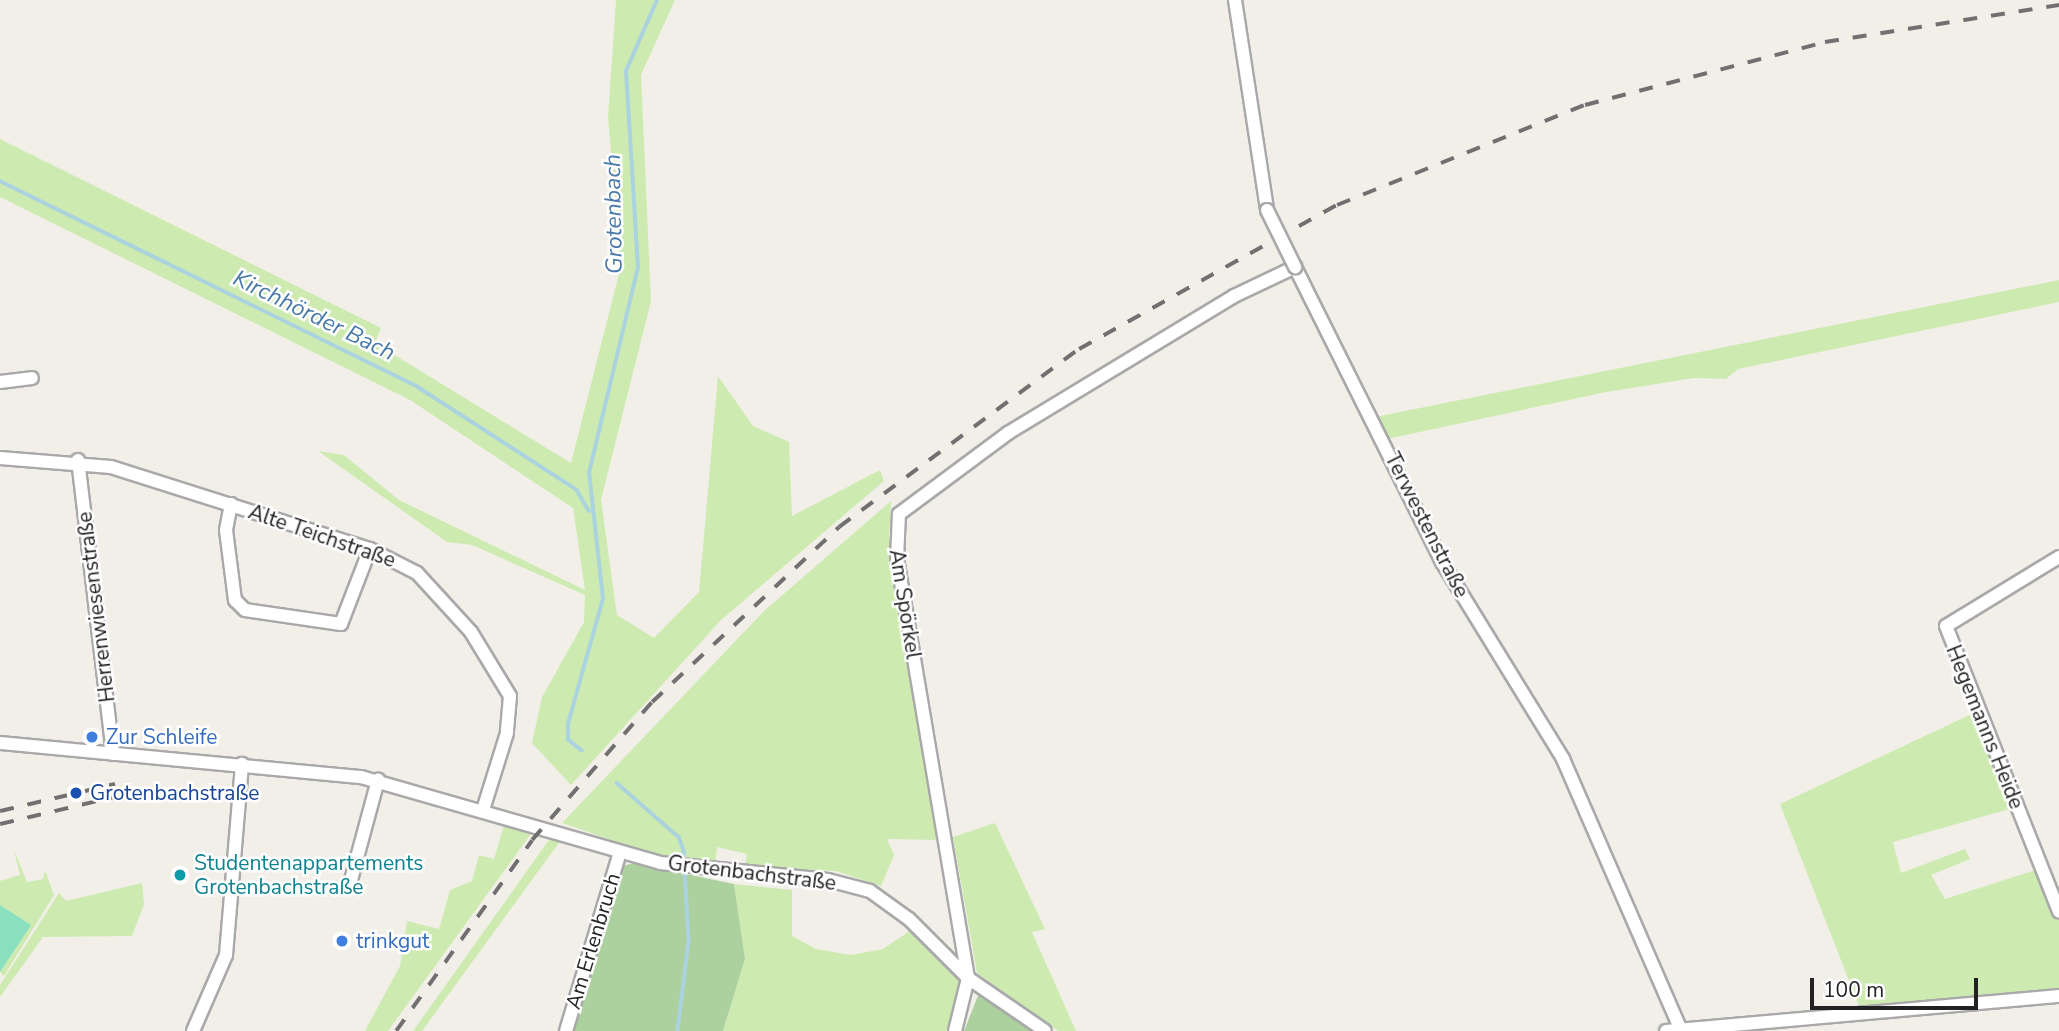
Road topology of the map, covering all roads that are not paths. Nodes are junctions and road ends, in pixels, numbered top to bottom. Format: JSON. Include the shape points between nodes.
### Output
{"nodes":[{"id":1,"x":1236,"y":0,"type":"edge"},
{"id":2,"x":1295,"y":267,"type":"junction"},
{"id":3,"x":32,"y":378,"type":"dead end"},
{"id":4,"x":0,"y":382,"type":"edge"},
{"id":5,"x":0,"y":458,"type":"edge"},
{"id":6,"x":78,"y":460,"type":"junction"},
{"id":7,"x":231,"y":504,"type":"junction"},
{"id":8,"x":370,"y":549,"type":"junction"},
{"id":9,"x":2059,"y":556,"type":"edge"},
{"id":10,"x":0,"y":743,"type":"edge"},
{"id":11,"x":113,"y":754,"type":"junction"},
{"id":12,"x":242,"y":764,"type":"junction"},
{"id":13,"x":378,"y":780,"type":"junction"},
{"id":14,"x":483,"y":810,"type":"junction"},
{"id":15,"x":620,"y":852,"type":"junction"},
{"id":16,"x":351,"y":880,"type":"dead end"},
{"id":17,"x":2059,"y":911,"type":"edge"},
{"id":18,"x":968,"y":978,"type":"junction"},
{"id":19,"x":2059,"y":996,"type":"edge"},
{"id":20,"x":1681,"y":1030,"type":"edge"},
{"id":21,"x":193,"y":1031,"type":"edge"},
{"id":22,"x":566,"y":1031,"type":"edge"},
{"id":23,"x":955,"y":1031,"type":"edge"},
{"id":24,"x":1045,"y":1031,"type":"edge"},
{"id":25,"x":1666,"y":1031,"type":"edge"}],
"edges":[{"from":1,"to":2,"type":"street","name":"Terwestenstraße","bridge":true,"via":[[1268,210]]},
{"from":2,"to":18,"type":"street","name":"Am Spörkel","via":[[1234,296],[1007,433],[899,514],[897,559]]},
{"from":2,"to":20,"type":"street","name":"Terwestenstraße","via":[[1442,562],[1563,759]]},
{"from":3,"to":4,"type":"street"},
{"from":5,"to":6,"type":"street","name":"Alte Teichstraße"},
{"from":6,"to":7,"type":"street","name":"Alte Teichstraße"},
{"from":6,"to":11,"type":"street","name":"Herrenwiesenstraße"},
{"from":7,"to":8,"type":"street","name":"Alte Teichstraße"},
{"from":7,"to":8,"type":"street","via":[[226,530],[235,600],[245,610],[341,624]]},
{"from":8,"to":14,"type":"street","name":"Alte Teichstraße","via":[[431,584],[505,684],[510,720]]},
{"from":9,"to":17,"type":"street","name":"Hegemanns Heide","via":[[1946,626]]},
{"from":10,"to":11,"type":"street","name":"Grotenbachstraße"},
{"from":11,"to":12,"type":"street","name":"Grotenbachstraße"},
{"from":12,"to":13,"type":"street","name":"Grotenbachstraße"},
{"from":12,"to":21,"type":"street","via":[[226,955]]},
{"from":13,"to":14,"type":"street","name":"Grotenbachstraße"},
{"from":13,"to":16,"type":"street"},
{"from":14,"to":15,"type":"street","name":"Grotenbachstraße"},
{"from":15,"to":18,"type":"street","name":"Grotenbachstraße","via":[[699,870],[828,880],[870,891],[909,919]]},
{"from":15,"to":22,"type":"street","name":"Am Erlenbruch"},
{"from":18,"to":23,"type":"street","name":"Am Spörkel"},
{"from":18,"to":24,"type":"street","name":"Grotenbachstraße"},
{"from":19,"to":20,"type":"street"},
{"from":20,"to":25,"type":"street"}]}
